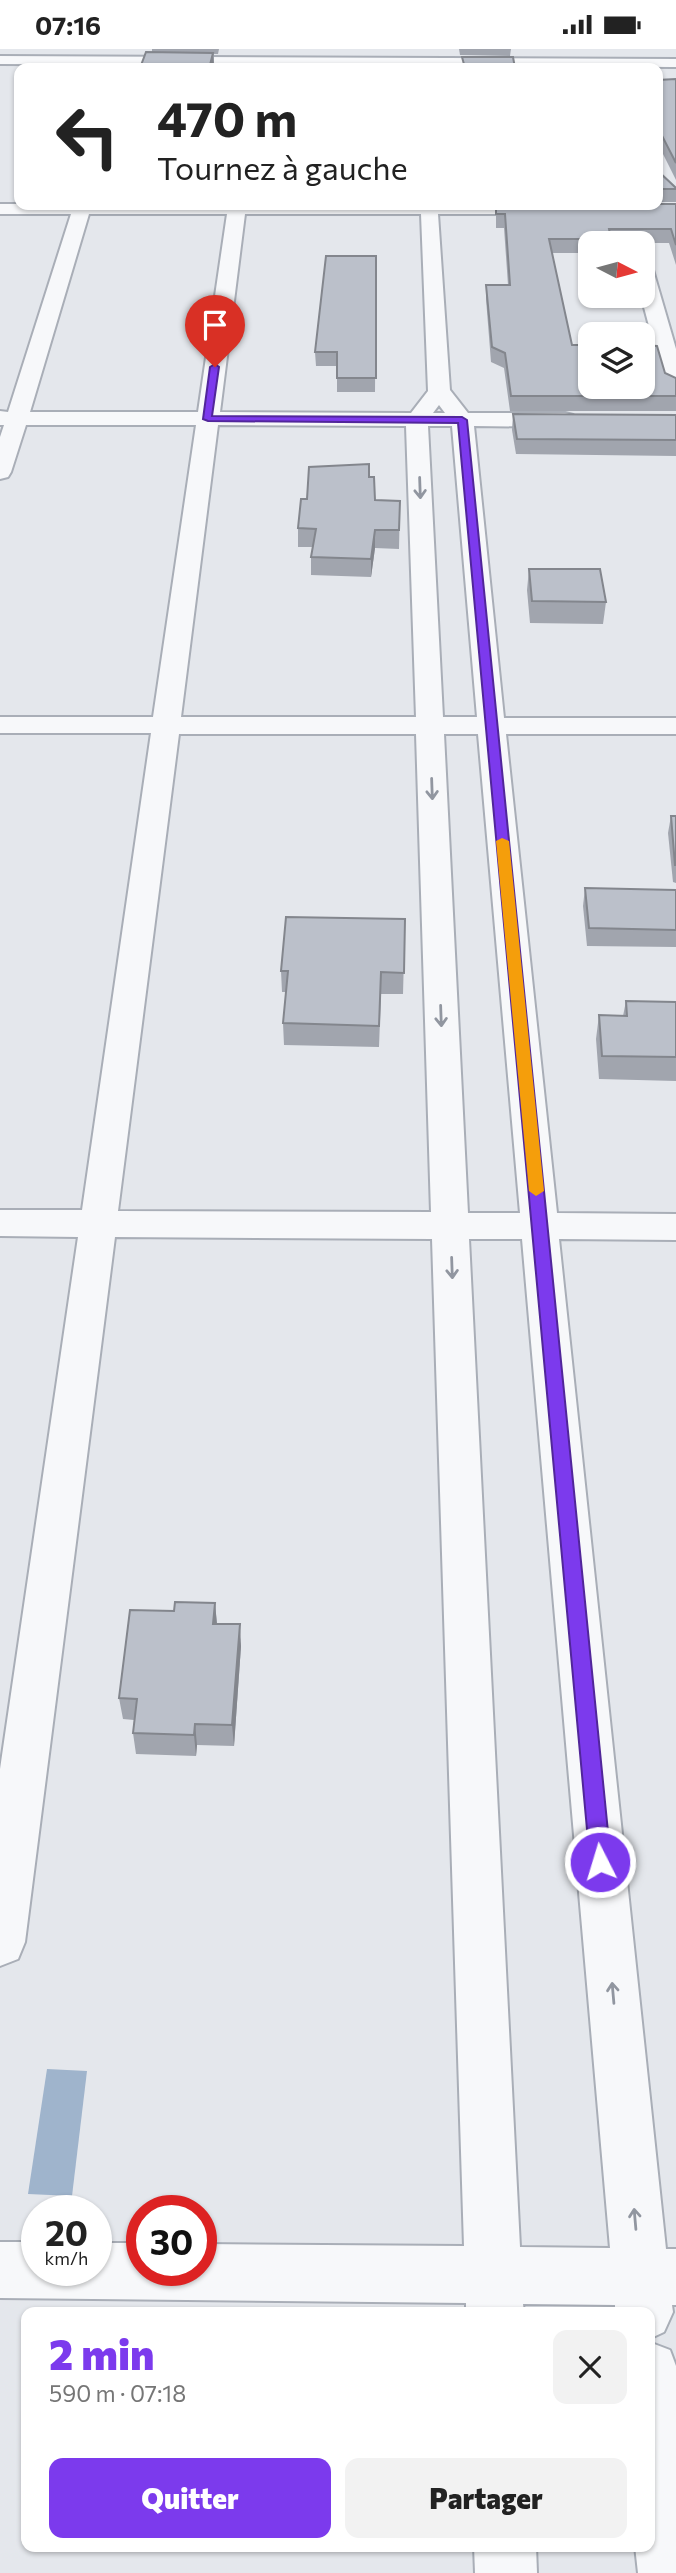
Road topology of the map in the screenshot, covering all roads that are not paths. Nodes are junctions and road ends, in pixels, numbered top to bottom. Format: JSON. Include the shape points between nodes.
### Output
{"nodes":[{"id":1,"x":421,"y":49,"type":"edge"},
{"id":2,"x":676,"y":50,"type":"edge"},
{"id":3,"x":0,"y":60,"type":"edge"},
{"id":4,"x":400,"y":60,"type":"edge"},
{"id":5,"x":432,"y":60,"type":"edge"},
{"id":6,"x":93,"y":63,"type":"edge"},
{"id":7,"x":314,"y":63,"type":"edge"},
{"id":8,"x":526,"y":63,"type":"edge"},
{"id":9,"x":81,"y":210,"type":"edge"},
{"id":10,"x":237,"y":210,"type":"edge"},
{"id":11,"x":429,"y":210,"type":"edge"},
{"id":12,"x":654,"y":308,"type":"edge"},
{"id":13,"x":676,"y":386,"type":"edge"},
{"id":14,"x":439,"y":410,"type":"junction"},
{"id":15,"x":8,"y":418,"type":"edge"},
{"id":16,"x":208,"y":419,"type":"junction"},
{"id":17,"x":582,"y":420,"type":"edge"},
{"id":18,"x":0,"y":473,"type":"edge"},
{"id":19,"x":0,"y":725,"type":"edge"},
{"id":20,"x":492,"y":726,"type":"junction"},
{"id":21,"x":676,"y":726,"type":"edge"},
{"id":22,"x":166,"y":727,"type":"junction"},
{"id":23,"x":429,"y":727,"type":"junction"},
{"id":24,"x":0,"y":1223,"type":"edge"},
{"id":25,"x":98,"y":1223,"type":"junction"},
{"id":26,"x":450,"y":1226,"type":"junction"},
{"id":27,"x":539,"y":1226,"type":"junction"},
{"id":28,"x":676,"y":1227,"type":"edge"},
{"id":29,"x":0,"y":1943,"type":"edge"},
{"id":30,"x":0,"y":2270,"type":"edge"},
{"id":31,"x":653,"y":2288,"type":"edge"},
{"id":32,"x":494,"y":2293,"type":"edge"},
{"id":33,"x":655,"y":2435,"type":"edge"},
{"id":34,"x":505,"y":2552,"type":"edge"},
{"id":35,"x":506,"y":2573,"type":"edge"},
{"id":36,"x":668,"y":2573,"type":"edge"}],
"edges":[{"from":1,"to":5,"type":"street"},
{"from":2,"to":5,"type":"street"},
{"from":3,"to":6,"type":"street"},
{"from":4,"to":5,"type":"street"},
{"from":4,"to":7,"type":"street"},
{"from":5,"to":8,"type":"street"},
{"from":9,"to":15,"type":"street"},
{"from":10,"to":16,"type":"street"},
{"from":11,"to":14,"type":"street"},
{"from":12,"to":13,"type":"street"},
{"from":14,"to":16,"type":"street"},
{"from":14,"to":17,"type":"street"},
{"from":14,"to":20,"type":"street"},
{"from":14,"to":23,"type":"street","one_way":true},
{"from":15,"to":16,"type":"street"},
{"from":15,"to":18,"type":"street"},
{"from":16,"to":22,"type":"street"},
{"from":19,"to":22,"type":"street"},
{"from":20,"to":21,"type":"street"},
{"from":20,"to":23,"type":"street"},
{"from":20,"to":27,"type":"street"},
{"from":22,"to":23,"type":"street"},
{"from":22,"to":25,"type":"street"},
{"from":23,"to":26,"type":"street","one_way":true},
{"from":24,"to":25,"type":"street"},
{"from":25,"to":26,"type":"street"},
{"from":25,"to":29,"type":"street"},
{"from":26,"to":27,"type":"street"},
{"from":26,"to":32,"type":"street","one_way":true},
{"from":27,"to":28,"type":"street"},
{"from":31,"to":27,"type":"street","one_way":true},
{"from":30,"to":32,"type":"street"},
{"from":31,"to":32,"type":"street"},
{"from":33,"to":36,"type":"street"},
{"from":34,"to":35,"type":"street"}]}
